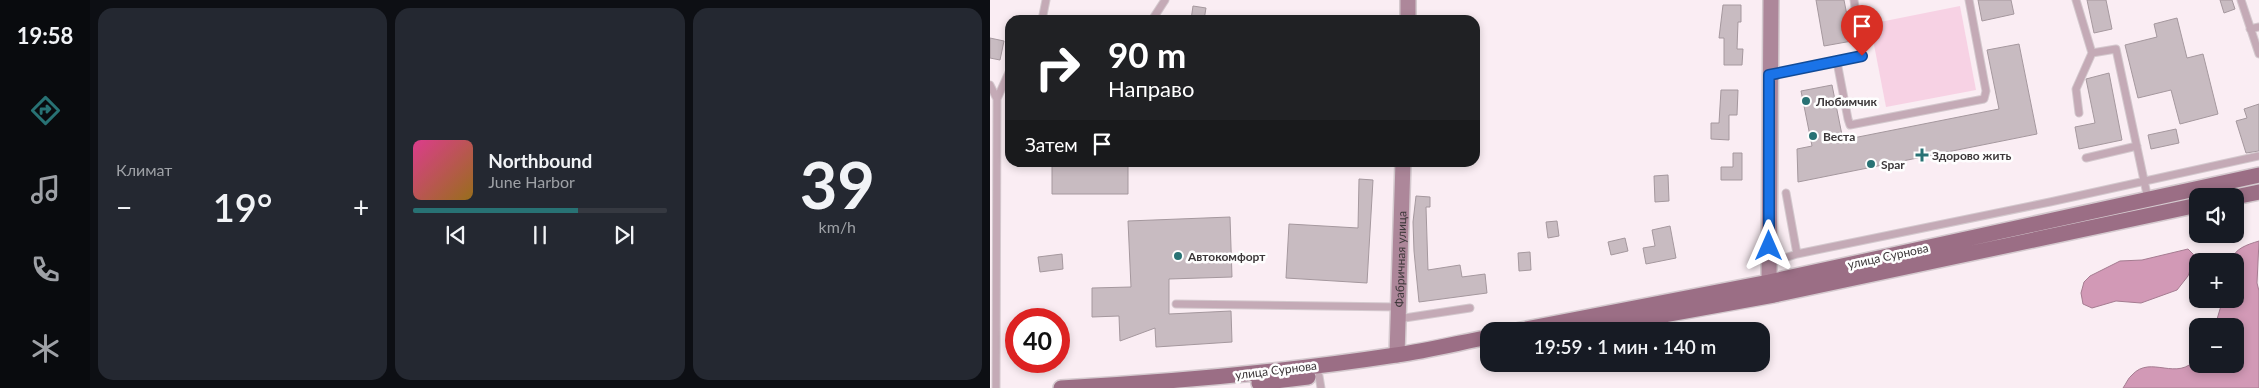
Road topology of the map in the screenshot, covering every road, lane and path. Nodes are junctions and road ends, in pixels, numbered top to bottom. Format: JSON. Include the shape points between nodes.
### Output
{"nodes":[{"id":1,"x":1046,"y":0,"type":"edge"},
{"id":2,"x":1165,"y":0,"type":"edge"},
{"id":3,"x":1408,"y":0,"type":"edge"},
{"id":4,"x":1771,"y":0,"type":"edge"},
{"id":5,"x":1854,"y":0,"type":"edge"},
{"id":6,"x":1969,"y":0,"type":"edge"},
{"id":7,"x":2076,"y":0,"type":"edge"},
{"id":8,"x":2241,"y":0,"type":"edge"},
{"id":9,"x":1043,"y":15,"type":"edge"},
{"id":10,"x":1155,"y":15,"type":"edge"},
{"id":11,"x":1408,"y":15,"type":"edge"},
{"id":12,"x":2259,"y":27,"type":"edge"},
{"id":13,"x":2250,"y":29,"type":"junction"},
{"id":14,"x":2092,"y":53,"type":"junction"},
{"id":15,"x":2259,"y":54,"type":"edge"},
{"id":16,"x":1837,"y":62,"type":"junction"},
{"id":17,"x":1769,"y":75,"type":"junction"},
{"id":18,"x":1005,"y":81,"type":"edge"},
{"id":19,"x":990,"y":85,"type":"edge"},
{"id":20,"x":997,"y":99,"type":"junction"},
{"id":21,"x":2079,"y":113,"type":"dead end"},
{"id":22,"x":2137,"y":146,"type":"junction"},
{"id":23,"x":2259,"y":156,"type":"edge"},
{"id":24,"x":2086,"y":158,"type":"dead end"},
{"id":25,"x":1403,"y":167,"type":"edge"},
{"id":26,"x":2259,"y":175,"type":"edge"},
{"id":27,"x":2144,"y":182,"type":"junction"},
{"id":28,"x":2259,"y":192,"type":"edge"},
{"id":29,"x":1786,"y":193,"type":"dead end"},
{"id":30,"x":2244,"y":195,"type":"edge"},
{"id":31,"x":2148,"y":199,"type":"junction"},
{"id":32,"x":2189,"y":207,"type":"edge"},
{"id":33,"x":1797,"y":254,"type":"junction"},
{"id":34,"x":1769,"y":263,"type":"junction"},
{"id":35,"x":1769,"y":282,"type":"junction"},
{"id":36,"x":1176,"y":304,"type":"dead end"},
{"id":37,"x":1470,"y":308,"type":"dead end"},
{"id":38,"x":1399,"y":313,"type":"junction"},
{"id":39,"x":1562,"y":322,"type":"edge"},
{"id":40,"x":1625,"y":322,"type":"edge"},
{"id":41,"x":1480,"y":339,"type":"edge"},
{"id":42,"x":1480,"y":349,"type":"edge"},
{"id":43,"x":1397,"y":355,"type":"junction"},
{"id":44,"x":1320,"y":382,"type":"edge"},
{"id":45,"x":996,"y":388,"type":"edge"},
{"id":46,"x":1061,"y":388,"type":"edge"},
{"id":47,"x":1195,"y":388,"type":"edge"}],
"edges":[{"from":1,"to":9,"type":"lane"},
{"from":2,"to":10,"type":"lane"},
{"from":3,"to":11,"type":"street"},
{"from":4,"to":17,"type":"street"},
{"from":5,"to":16,"type":"lane","via":[[1863,56]]},
{"from":6,"to":16,"type":"lane","via":[[1986,92],[1984,99],[1850,124]]},
{"from":7,"to":14,"type":"lane"},
{"from":8,"to":13,"type":"lane"},
{"from":12,"to":13,"type":"lane"},
{"from":13,"to":15,"type":"lane"},
{"from":14,"to":21,"type":"lane","via":[[2076,89]]},
{"from":14,"to":22,"type":"lane","via":[[2116,49]]},
{"from":16,"to":17,"type":"lane"},
{"from":17,"to":34,"type":"street"},
{"from":18,"to":20,"type":"lane"},
{"from":19,"to":20,"type":"lane"},
{"from":20,"to":45,"type":"lane"},
{"from":22,"to":24,"type":"lane"},
{"from":22,"to":27,"type":"lane"},
{"from":23,"to":27,"type":"lane"},
{"from":25,"to":38,"type":"street","name":"Фабричная улица"},
{"from":26,"to":31,"type":"main road","name":"улица Сурнова"},
{"from":27,"to":31,"type":"lane"},
{"from":27,"to":33,"type":"lane"},
{"from":28,"to":30,"type":"main road"},
{"from":29,"to":33,"type":"lane"},
{"from":31,"to":35,"type":"main road","name":"улица Сурнова"},
{"from":32,"to":40,"type":"main road","name":"улица Сурнова","via":[[1774,295]]},
{"from":33,"to":34,"type":"lane"},
{"from":34,"to":35,"type":"street"},
{"from":35,"to":39,"type":"main road","name":"улица Сурнова"},
{"from":36,"to":38,"type":"lane"},
{"from":37,"to":38,"type":"lane"},
{"from":38,"to":43,"type":"street","name":"Фабричная улица"},
{"from":41,"to":43,"type":"main road","name":"улица Сурнова"},
{"from":42,"to":44,"type":"main road","name":"улица Сурнова"},
{"from":43,"to":46,"type":"main road","name":"улица Сурнова","via":[[1210,378]]},
{"from":44,"to":47,"type":"main road","name":"улица Сурнова","via":[[1282,381]]}]}
